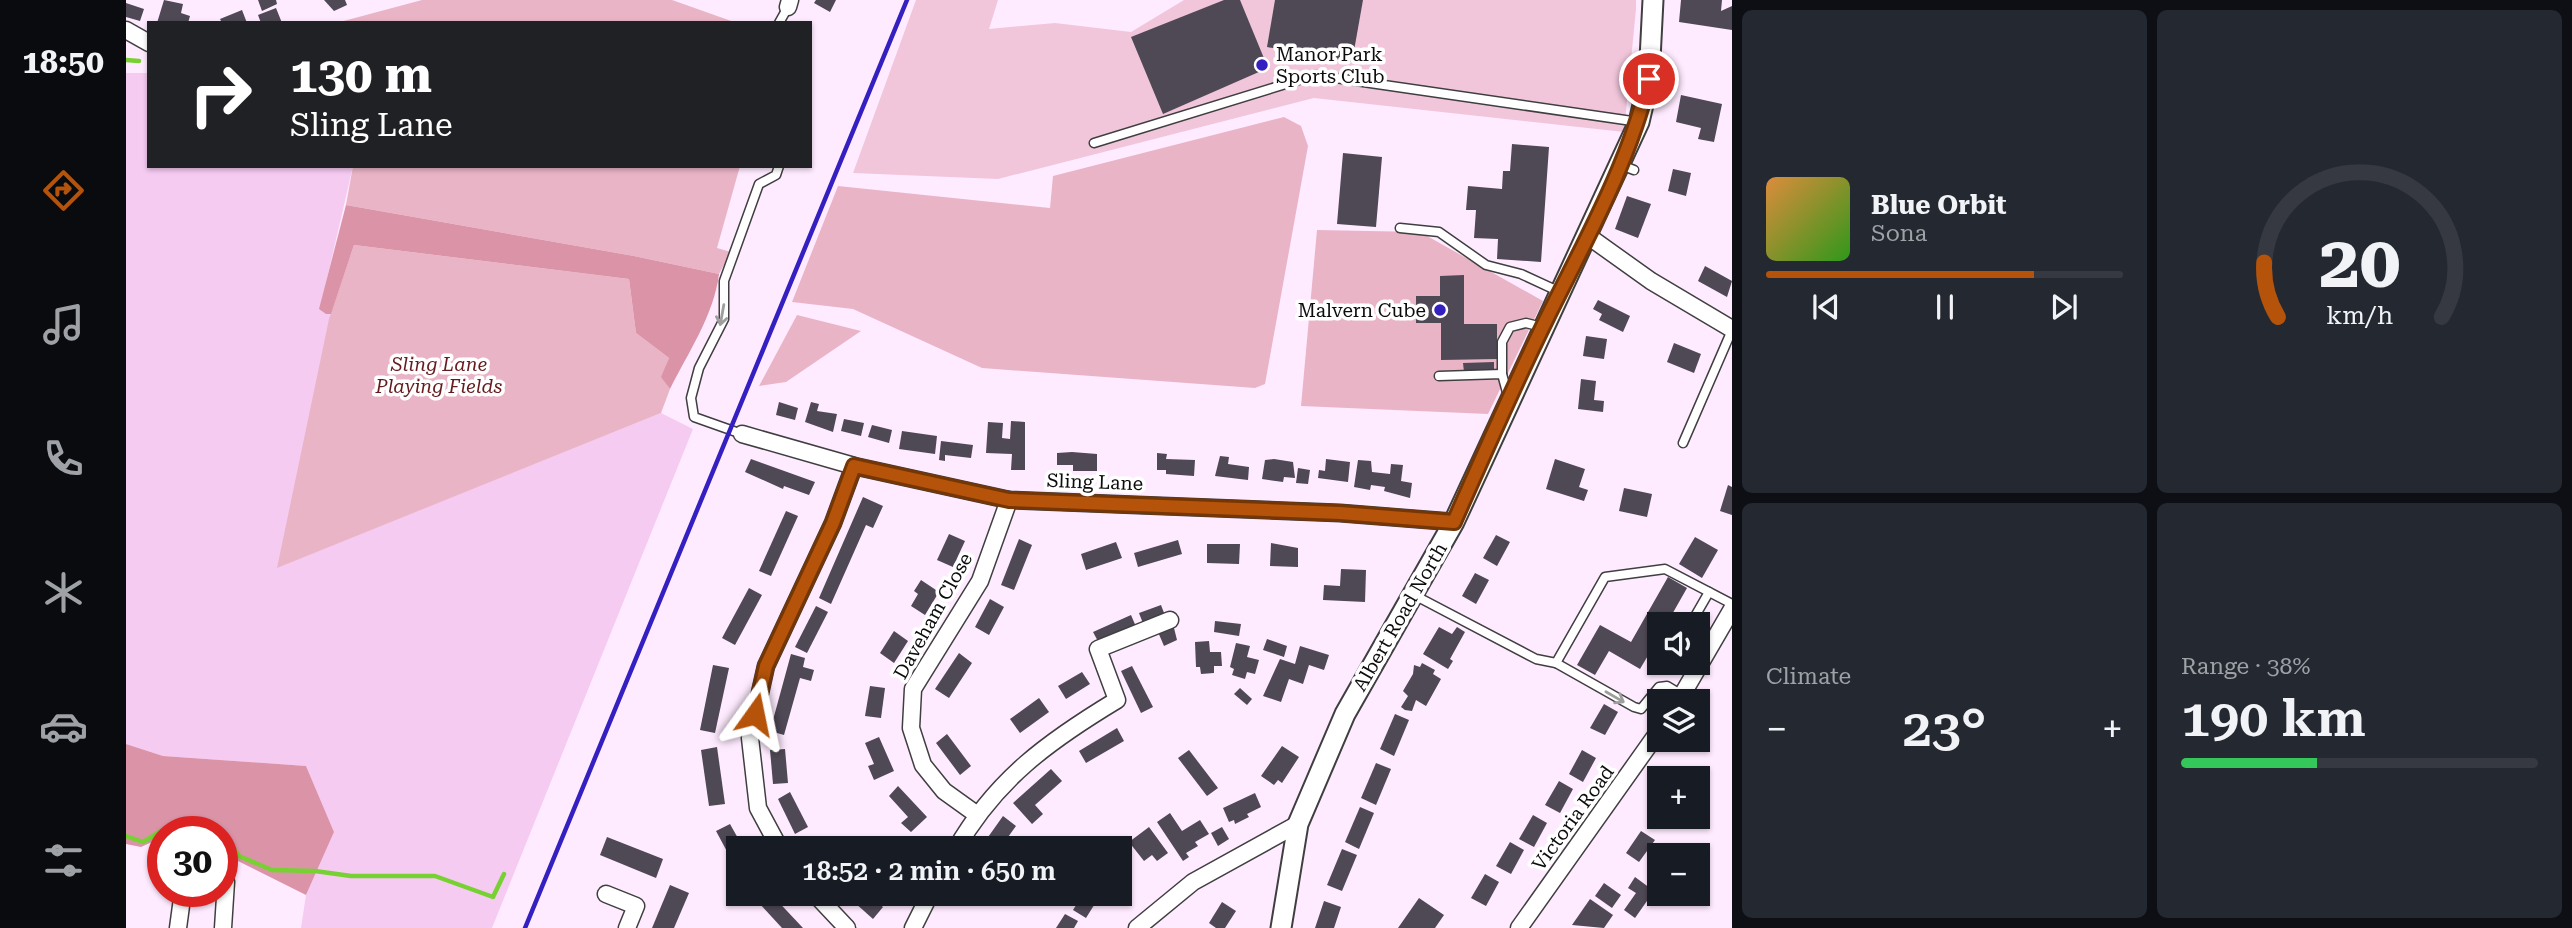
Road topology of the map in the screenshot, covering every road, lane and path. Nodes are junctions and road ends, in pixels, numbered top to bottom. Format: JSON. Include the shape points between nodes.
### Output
{"nodes":[{"id":1,"x":1653,"y":0,"type":"edge"},
{"id":2,"x":789,"y":4,"type":"edge"},
{"id":3,"x":780,"y":21,"type":"edge"},
{"id":4,"x":126,"y":30,"type":"edge"},
{"id":5,"x":147,"y":42,"type":"edge"},
{"id":6,"x":1639,"y":121,"type":"junction"},
{"id":7,"x":1094,"y":143,"type":"dead end"},
{"id":8,"x":778,"y":168,"type":"edge"},
{"id":9,"x":1400,"y":228,"type":"dead end"},
{"id":10,"x":1588,"y":236,"type":"junction"},
{"id":11,"x":1560,"y":292,"type":"junction"},
{"id":12,"x":1542,"y":327,"type":"junction"},
{"id":13,"x":1732,"y":330,"type":"edge"},
{"id":14,"x":1502,"y":374,"type":"junction"},
{"id":15,"x":1439,"y":376,"type":"dead end"},
{"id":16,"x":1509,"y":398,"type":"junction"},
{"id":17,"x":742,"y":434,"type":"joint"},
{"id":18,"x":1684,"y":443,"type":"dead end"},
{"id":19,"x":854,"y":466,"type":"junction"},
{"id":20,"x":1009,"y":500,"type":"junction"},
{"id":21,"x":1454,"y":522,"type":"junction"},
{"id":22,"x":1709,"y":592,"type":"junction"},
{"id":23,"x":1412,"y":594,"type":"junction"},
{"id":24,"x":1732,"y":607,"type":"edge"},
{"id":25,"x":1697,"y":612,"type":"edge"},
{"id":26,"x":1170,"y":620,"type":"dead end"},
{"id":27,"x":1710,"y":647,"type":"edge"},
{"id":28,"x":1556,"y":663,"type":"junction"},
{"id":29,"x":1647,"y":705,"type":"edge"},
{"id":30,"x":1647,"y":748,"type":"edge"},
{"id":31,"x":975,"y":814,"type":"junction"},
{"id":32,"x":1298,"y":824,"type":"junction"},
{"id":33,"x":773,"y":836,"type":"edge"},
{"id":34,"x":963,"y":836,"type":"edge"},
{"id":35,"x":606,"y":894,"type":"dead end"},
{"id":36,"x":826,"y":906,"type":"edge"},
{"id":37,"x":924,"y":906,"type":"edge"},
{"id":38,"x":181,"y":907,"type":"edge"},
{"id":39,"x":224,"y":907,"type":"edge"},
{"id":40,"x":178,"y":928,"type":"edge"},
{"id":41,"x":223,"y":928,"type":"edge"},
{"id":42,"x":627,"y":928,"type":"edge"},
{"id":43,"x":847,"y":928,"type":"edge"},
{"id":44,"x":913,"y":928,"type":"edge"},
{"id":45,"x":1137,"y":928,"type":"edge"},
{"id":46,"x":1281,"y":928,"type":"edge"},
{"id":47,"x":1519,"y":928,"type":"edge"}],
"edges":[{"from":1,"to":6,"type":"street","name":"Albert Road North","via":[[1649,79]]},
{"from":2,"to":3,"type":"lane"},
{"from":4,"to":5,"type":"street"},
{"from":6,"to":7,"type":"lane","via":[[1315,75]]},
{"from":6,"to":10,"type":"street","name":"Albert Road North","via":[[1628,167]]},
{"from":8,"to":17,"type":"lane","one_way":true,"via":[[776,175],[759,184],[724,281],[724,319],[699,368],[691,398],[694,418]]},
{"from":9,"to":11,"type":"lane","via":[[1440,232],[1486,265],[1521,274]]},
{"from":10,"to":11,"type":"street","name":"Albert Road North"},
{"from":10,"to":13,"type":"street"},
{"from":11,"to":12,"type":"street","name":"Albert Road North"},
{"from":12,"to":14,"type":"lane","via":[[1526,323],[1510,327],[1502,342]]},
{"from":12,"to":16,"type":"street","name":"Albert Road North"},
{"from":13,"to":18,"type":"lane"},
{"from":14,"to":15,"type":"lane"},
{"from":14,"to":16,"type":"lane"},
{"from":16,"to":21,"type":"street","name":"Albert Road North"},
{"from":17,"to":19,"type":"street","name":"Sling Lane"},
{"from":19,"to":20,"type":"street","name":"Sling Lane"},
{"from":19,"to":33,"type":"street","via":[[833,523],[766,666],[750,738],[758,808]]},
{"from":20,"to":21,"type":"street","name":"Sling Lane"},
{"from":20,"to":31,"type":"street","name":"Daveham Close","via":[[980,581],[913,689],[911,728],[923,765],[944,791]]},
{"from":21,"to":23,"type":"street","name":"Albert Road North"},
{"from":22,"to":24,"type":"lane"},
{"from":22,"to":25,"type":"lane"},
{"from":22,"to":28,"type":"lane","via":[[1665,569],[1605,577]]},
{"from":23,"to":28,"type":"lane","via":[[1536,659]]},
{"from":23,"to":32,"type":"street","name":"Albert Road North","via":[[1345,713]]},
{"from":24,"to":27,"type":"street"},
{"from":26,"to":31,"type":"street","via":[[1098,649],[1116,700],[1031,756]]},
{"from":28,"to":29,"type":"lane","one_way":true,"via":[[1634,707]]},
{"from":30,"to":47,"type":"street","name":"Victoria Road"},
{"from":31,"to":34,"type":"street"},
{"from":32,"to":45,"type":"street","via":[[1193,881]]},
{"from":32,"to":46,"type":"street","name":"Albert Road North"},
{"from":35,"to":42,"type":"street","via":[[636,906]]},
{"from":36,"to":43,"type":"street"},
{"from":37,"to":44,"type":"street"},
{"from":38,"to":40,"type":"street"},
{"from":39,"to":41,"type":"street"}]}
